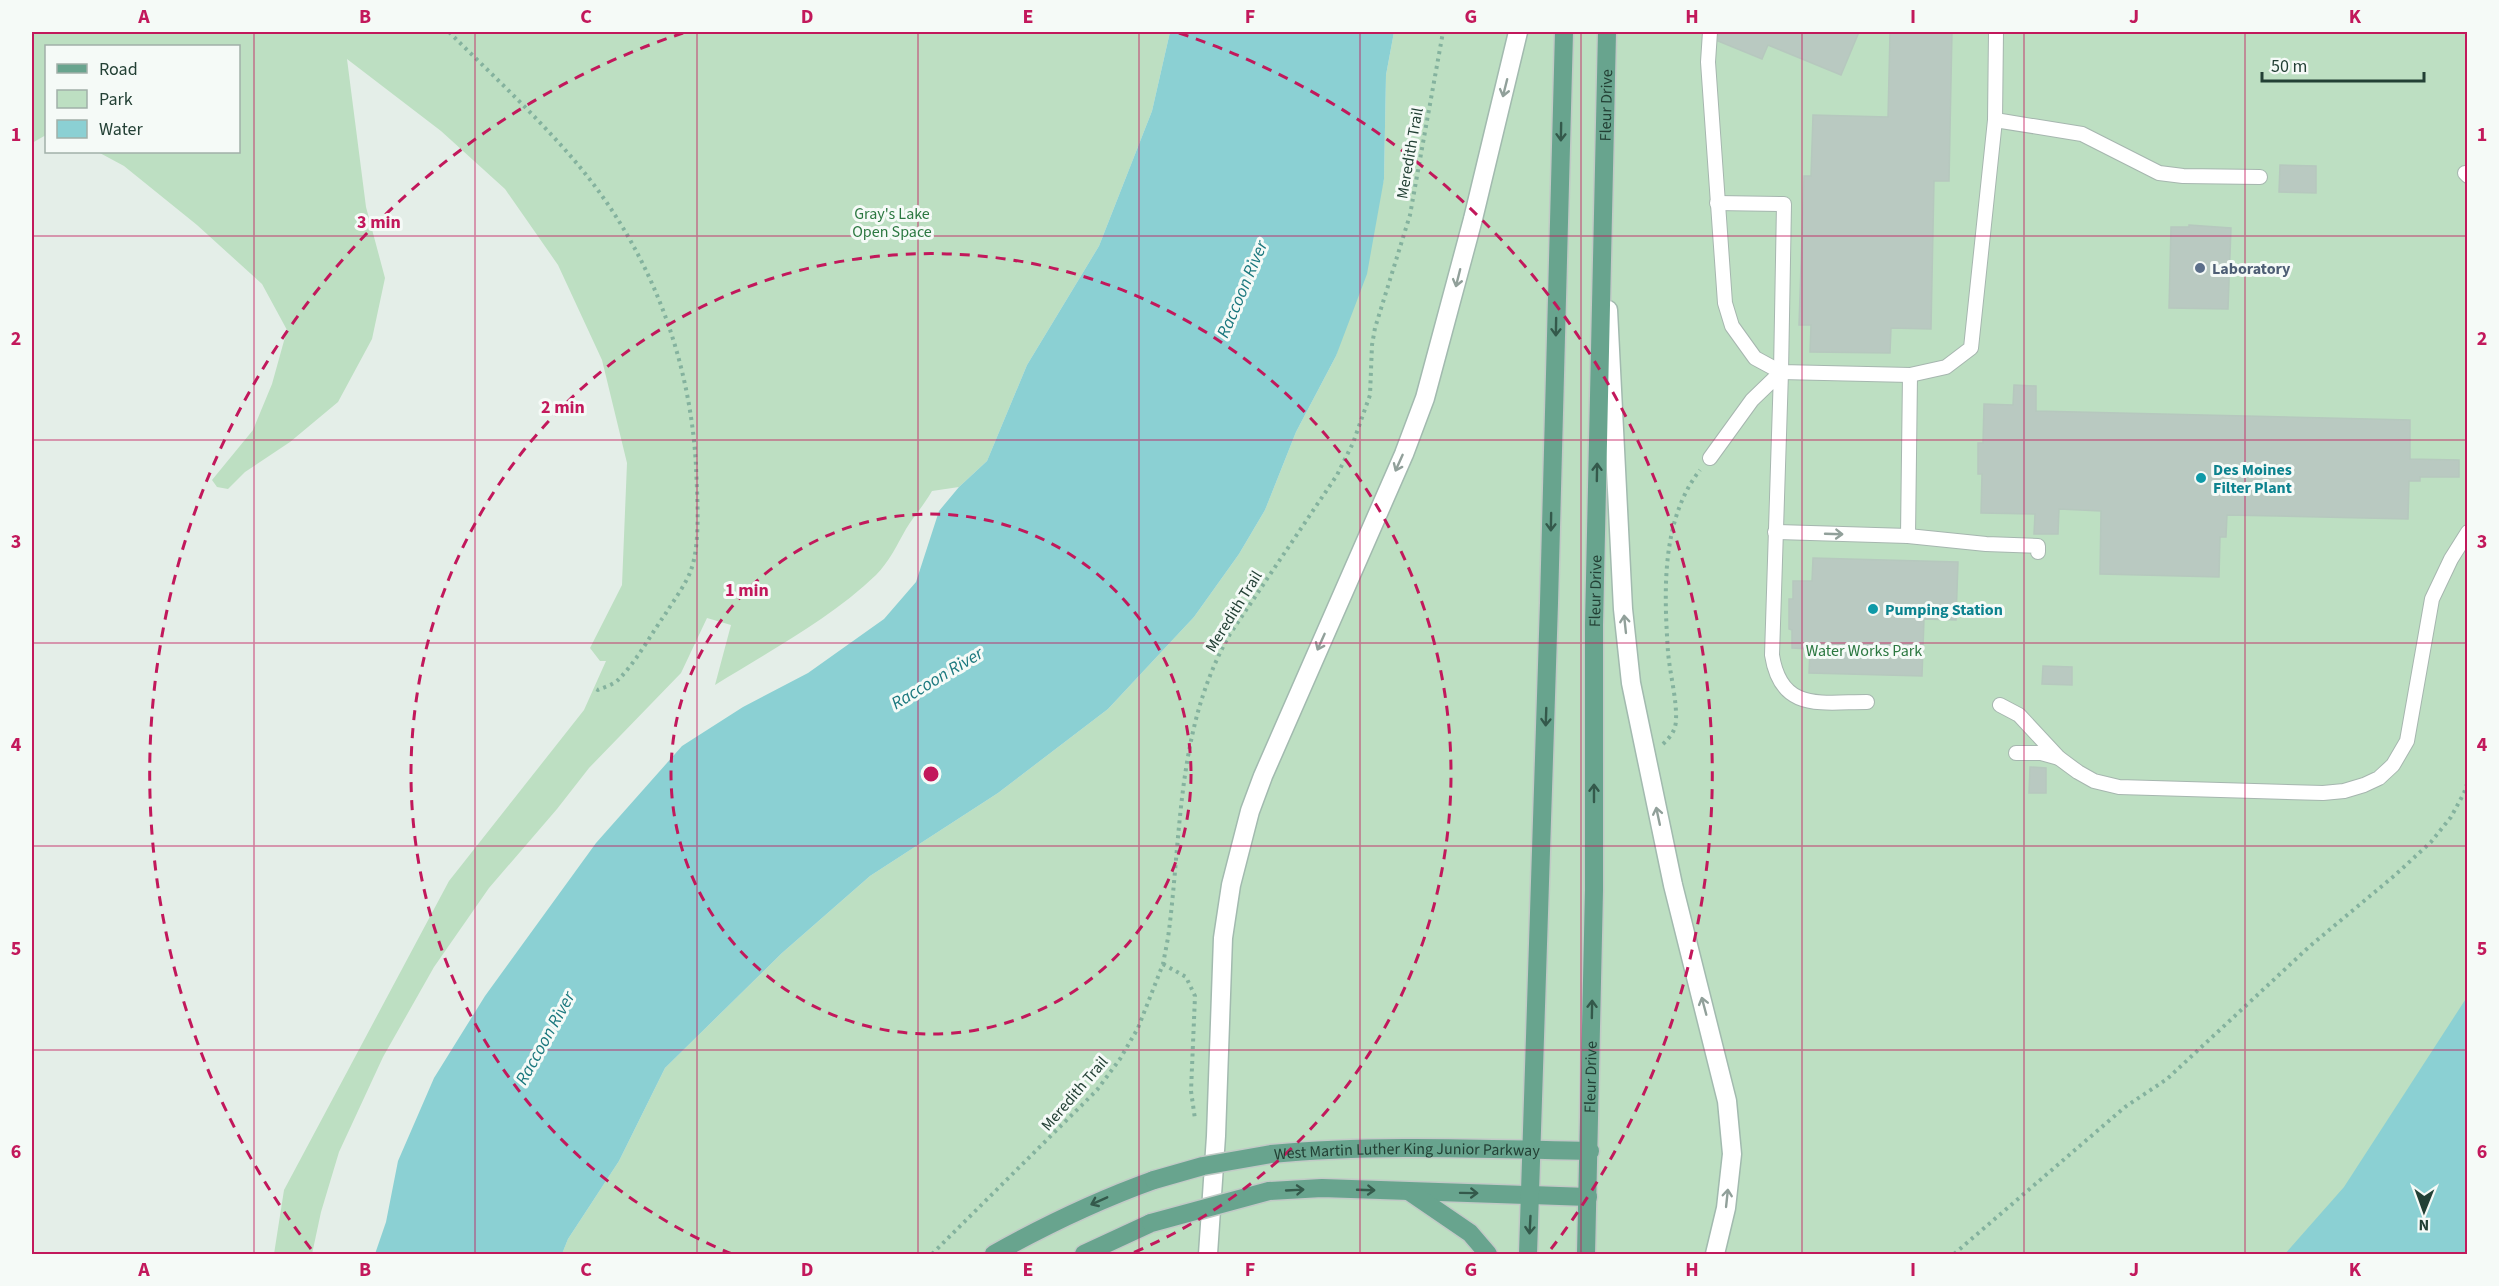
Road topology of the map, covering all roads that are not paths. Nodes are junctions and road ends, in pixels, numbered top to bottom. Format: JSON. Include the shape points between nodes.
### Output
{"nodes":[{"id":1,"x":1518,"y":32,"type":"edge"},
{"id":2,"x":1564,"y":32,"type":"edge"},
{"id":3,"x":1607,"y":32,"type":"edge"},
{"id":4,"x":1710,"y":32,"type":"edge"},
{"id":5,"x":1996,"y":32,"type":"edge"},
{"id":6,"x":2063,"y":116,"type":"dead end"},
{"id":7,"x":1995,"y":120,"type":"junction"},
{"id":8,"x":2063,"y":131,"type":"junction"},
{"id":9,"x":2260,"y":177,"type":"dead end"},
{"id":10,"x":1716,"y":203,"type":"junction"},
{"id":11,"x":1603,"y":205,"type":"junction"},
{"id":12,"x":1781,"y":372,"type":"junction"},
{"id":13,"x":1910,"y":375,"type":"junction"},
{"id":14,"x":1710,"y":458,"type":"road end"},
{"id":15,"x":1775,"y":532,"type":"junction"},
{"id":16,"x":2468,"y":532,"type":"edge"},
{"id":17,"x":1908,"y":537,"type":"junction"},
{"id":18,"x":2038,"y":552,"type":"dead end"},
{"id":19,"x":1867,"y":702,"type":"dead end"},
{"id":20,"x":2000,"y":705,"type":"dead end"},
{"id":21,"x":2016,"y":753,"type":"dead end"},
{"id":22,"x":2059,"y":758,"type":"junction"},
{"id":23,"x":1533,"y":1150,"type":"junction"},
{"id":24,"x":1590,"y":1151,"type":"junction"},
{"id":25,"x":1410,"y":1192,"type":"junction"},
{"id":26,"x":1532,"y":1196,"type":"junction"},
{"id":27,"x":1588,"y":1197,"type":"junction"},
{"id":28,"x":994,"y":1254,"type":"edge"},
{"id":29,"x":1084,"y":1254,"type":"edge"},
{"id":30,"x":1208,"y":1254,"type":"edge"},
{"id":31,"x":1488,"y":1254,"type":"edge"},
{"id":32,"x":1528,"y":1254,"type":"edge"},
{"id":33,"x":1586,"y":1254,"type":"edge"},
{"id":34,"x":1714,"y":1254,"type":"edge"}],
"edges":[{"from":1,"to":30,"type":"main road","one_way":true,"via":[[1425,398],[1263,776],[1234,874],[1223,938]]},
{"from":2,"to":23,"type":"main road","one_way":true},
{"from":3,"to":11,"type":"main road","name":"Fleur Drive"},
{"from":4,"to":10,"type":"lane","via":[[1708,62]]},
{"from":5,"to":7,"type":"lane"},
{"from":6,"to":8,"type":"lane"},
{"from":7,"to":8,"type":"lane"},
{"from":7,"to":13,"type":"lane","via":[[1971,348],[1946,367]]},
{"from":8,"to":9,"type":"lane","via":[[2082,134],[2159,173]]},
{"from":10,"to":12,"type":"lane","via":[[1725,303],[1732,326],[1755,358]]},
{"from":10,"to":12,"type":"lane","via":[[1784,204]]},
{"from":24,"to":11,"type":"main road","name":"Fleur Drive","one_way":true,"via":[[1594,612]]},
{"from":34,"to":11,"type":"main road","one_way":true,"via":[[1726,1208],[1732,1154],[1727,1101],[1678,903],[1631,683],[1623,609]]},
{"from":12,"to":13,"type":"lane"},
{"from":12,"to":14,"type":"lane","via":[[1752,400]]},
{"from":12,"to":15,"type":"lane"},
{"from":13,"to":17,"type":"lane"},
{"from":15,"to":17,"type":"lane","one_way":true},
{"from":15,"to":19,"type":"lane","via":[[1775,674],[1795,698]]},
{"from":16,"to":22,"type":"lane","via":[[2432,599],[2407,741],[2393,765],[2379,778],[2364,786],[2323,793],[2119,787],[2094,781]]},
{"from":17,"to":18,"type":"lane","via":[[1986,548],[2038,546]]},
{"from":20,"to":22,"type":"lane","via":[[2019,715]]},
{"from":21,"to":22,"type":"lane","via":[[2042,753]]},
{"from":23,"to":24,"type":"main road","name":"West Martin Luther King Junior Parkway"},
{"from":23,"to":26,"type":"main road"},
{"from":23,"to":28,"type":"main road","name":"West Martin Luther King Junior Parkway","one_way":true,"bridge":true,"via":[[1312,1150],[1203,1166],[1108,1197]]},
{"from":24,"to":27,"type":"main road","name":"Fleur Drive"},
{"from":25,"to":26,"type":"main road","one_way":true},
{"from":29,"to":25,"type":"main road","one_way":true,"bridge":true,"via":[[1151,1223],[1269,1191],[1322,1188]]},
{"from":25,"to":31,"type":"main road","via":[[1470,1233]]},
{"from":26,"to":27,"type":"main road"},
{"from":26,"to":32,"type":"main road","one_way":true},
{"from":27,"to":33,"type":"main road","name":"Fleur Drive"}]}
